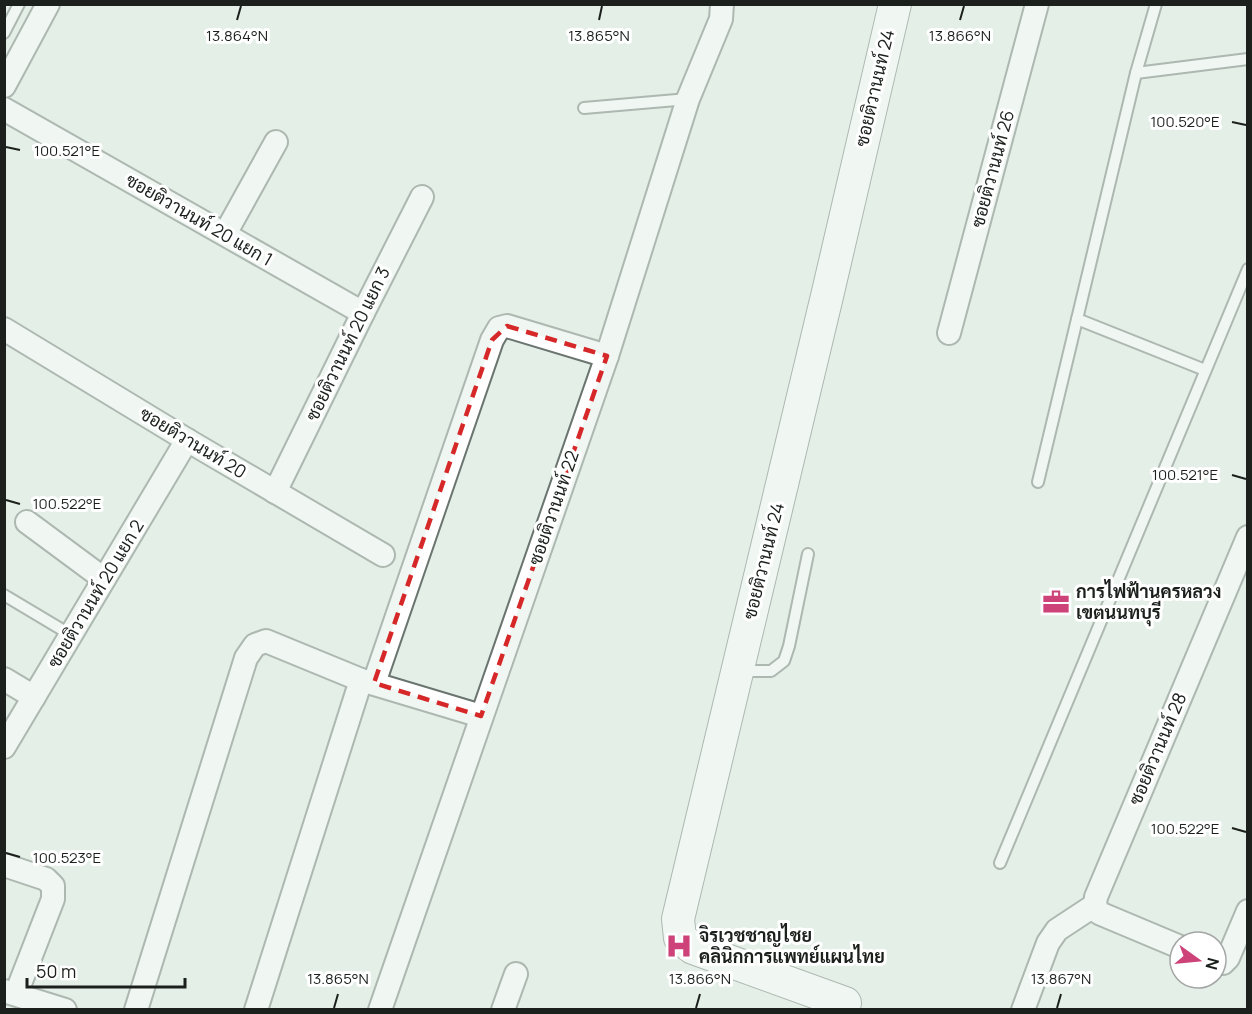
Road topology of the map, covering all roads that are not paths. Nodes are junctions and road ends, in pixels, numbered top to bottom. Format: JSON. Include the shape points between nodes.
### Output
{"nodes":[{"id":1,"x":19,"y":4,"type":"edge"},
{"id":2,"x":48,"y":4,"type":"edge"},
{"id":3,"x":722,"y":4,"type":"edge"},
{"id":4,"x":895,"y":4,"type":"edge"},
{"id":5,"x":1037,"y":4,"type":"edge"},
{"id":6,"x":1156,"y":4,"type":"edge"},
{"id":7,"x":4,"y":33,"type":"edge"},
{"id":8,"x":1248,"y":59,"type":"edge"},
{"id":9,"x":1136,"y":74,"type":"junction"},
{"id":10,"x":4,"y":86,"type":"edge"},
{"id":11,"x":688,"y":99,"type":"junction"},
{"id":12,"x":584,"y":108,"type":"dead end"},
{"id":13,"x":4,"y":109,"type":"edge"},
{"id":14,"x":276,"y":142,"type":"dead end"},
{"id":15,"x":422,"y":197,"type":"dead end"},
{"id":16,"x":225,"y":234,"type":"junction"},
{"id":17,"x":1248,"y":269,"type":"edge"},
{"id":18,"x":363,"y":313,"type":"junction"},
{"id":19,"x":1077,"y":319,"type":"junction"},
{"id":20,"x":4,"y":329,"type":"edge"},
{"id":21,"x":949,"y":333,"type":"dead end"},
{"id":22,"x":607,"y":356,"type":"junction"},
{"id":23,"x":1206,"y":370,"type":"junction"},
{"id":24,"x":187,"y":440,"type":"junction"},
{"id":25,"x":1038,"y":482,"type":"dead end"},
{"id":26,"x":275,"y":492,"type":"junction"},
{"id":27,"x":27,"y":522,"type":"dead end"},
{"id":28,"x":1248,"y":537,"type":"edge"},
{"id":29,"x":808,"y":554,"type":"dead end"},
{"id":30,"x":382,"y":555,"type":"dead end"},
{"id":31,"x":104,"y":579,"type":"junction"},
{"id":32,"x":4,"y":595,"type":"edge"},
{"id":33,"x":71,"y":635,"type":"junction"},
{"id":34,"x":737,"y":671,"type":"junction"},
{"id":35,"x":4,"y":679,"type":"edge"},
{"id":36,"x":368,"y":682,"type":"junction"},
{"id":37,"x":34,"y":697,"type":"junction"},
{"id":38,"x":480,"y":716,"type":"junction"},
{"id":39,"x":4,"y":747,"type":"edge"},
{"id":40,"x":1000,"y":864,"type":"dead end"},
{"id":41,"x":4,"y":865,"type":"edge"},
{"id":42,"x":1095,"y":906,"type":"junction"},
{"id":43,"x":1248,"y":911,"type":"edge"},
{"id":44,"x":1168,"y":942,"type":"edge"},
{"id":45,"x":1228,"y":958,"type":"edge"},
{"id":46,"x":516,"y":974,"type":"dead end"},
{"id":47,"x":10,"y":992,"type":"edge"},
{"id":48,"x":851,"y":1007,"type":"edge"},
{"id":49,"x":65,"y":1010,"type":"edge"},
{"id":50,"x":136,"y":1010,"type":"edge"},
{"id":51,"x":256,"y":1010,"type":"edge"},
{"id":52,"x":380,"y":1010,"type":"edge"},
{"id":53,"x":503,"y":1010,"type":"edge"},
{"id":54,"x":1023,"y":1010,"type":"edge"}],
"edges":[{"from":1,"to":7,"type":"lane"},
{"from":2,"to":10,"type":"street"},
{"from":3,"to":11,"type":"street","name":"ซอยติวานนท์ 22","via":[[721,19]]},
{"from":4,"to":34,"type":"street","name":"ซอยติวานนท์ 24"},
{"from":5,"to":21,"type":"street","name":"ซอยติวานนท์ 26"},
{"from":6,"to":9,"type":"lane"},
{"from":8,"to":9,"type":"lane"},
{"from":9,"to":19,"type":"lane"},
{"from":11,"to":12,"type":"lane"},
{"from":11,"to":22,"type":"street","name":"ซอยติวานนท์ 22"},
{"from":13,"to":16,"type":"street","name":"ซอยติวานนท์ 20 แยก 1"},
{"from":14,"to":16,"type":"street"},
{"from":15,"to":18,"type":"street","name":"ซอยติวานนท์ 20 แยก 3"},
{"from":16,"to":18,"type":"street","name":"ซอยติวานนท์ 20 แยก 1"},
{"from":17,"to":23,"type":"lane"},
{"from":18,"to":26,"type":"street","name":"ซอยติวานนท์ 20 แยก 3"},
{"from":19,"to":23,"type":"lane"},
{"from":19,"to":25,"type":"lane"},
{"from":20,"to":24,"type":"street","name":"ซอยติวานนท์ 20"},
{"from":22,"to":36,"type":"street","via":[[507,326],[499,328]]},
{"from":22,"to":38,"type":"street","name":"ซอยติวานนท์ 22"},
{"from":23,"to":40,"type":"lane"},
{"from":24,"to":26,"type":"street","name":"ซอยติวานนท์ 20"},
{"from":24,"to":31,"type":"street","name":"ซอยติวานนท์ 20 แยก 2"},
{"from":26,"to":30,"type":"street","name":"ซอยติวานนท์ 20"},
{"from":27,"to":31,"type":"street"},
{"from":28,"to":42,"type":"street","name":"ซอยติวานนท์ 28"},
{"from":29,"to":34,"type":"lane","via":[[784,661],[771,671]]},
{"from":31,"to":33,"type":"street","name":"ซอยติวานนท์ 20 แยก 2"},
{"from":32,"to":33,"type":"lane"},
{"from":33,"to":37,"type":"street","name":"ซอยติวานนท์ 20 แยก 2"},
{"from":34,"to":48,"type":"street","name":"ซอยติวานนท์ 24","via":[[678,918],[680,938],[693,948]]},
{"from":35,"to":37,"type":"street"},
{"from":36,"to":38,"type":"street"},
{"from":36,"to":50,"type":"street","via":[[266,641],[255,645],[246,658]]},
{"from":36,"to":51,"type":"street"},
{"from":37,"to":39,"type":"street","name":"ซอยติวานนท์ 20 แยก 2"},
{"from":38,"to":52,"type":"street","name":"ซอยติวานนท์ 22"},
{"from":41,"to":47,"type":"street","via":[[46,879],[53,886],[53,899]]},
{"from":42,"to":44,"type":"street","via":[[1099,913]]},
{"from":42,"to":54,"type":"street","via":[[1057,930],[1048,943]]},
{"from":43,"to":45,"type":"street"},
{"from":46,"to":53,"type":"street"},
{"from":47,"to":49,"type":"street"}]}
